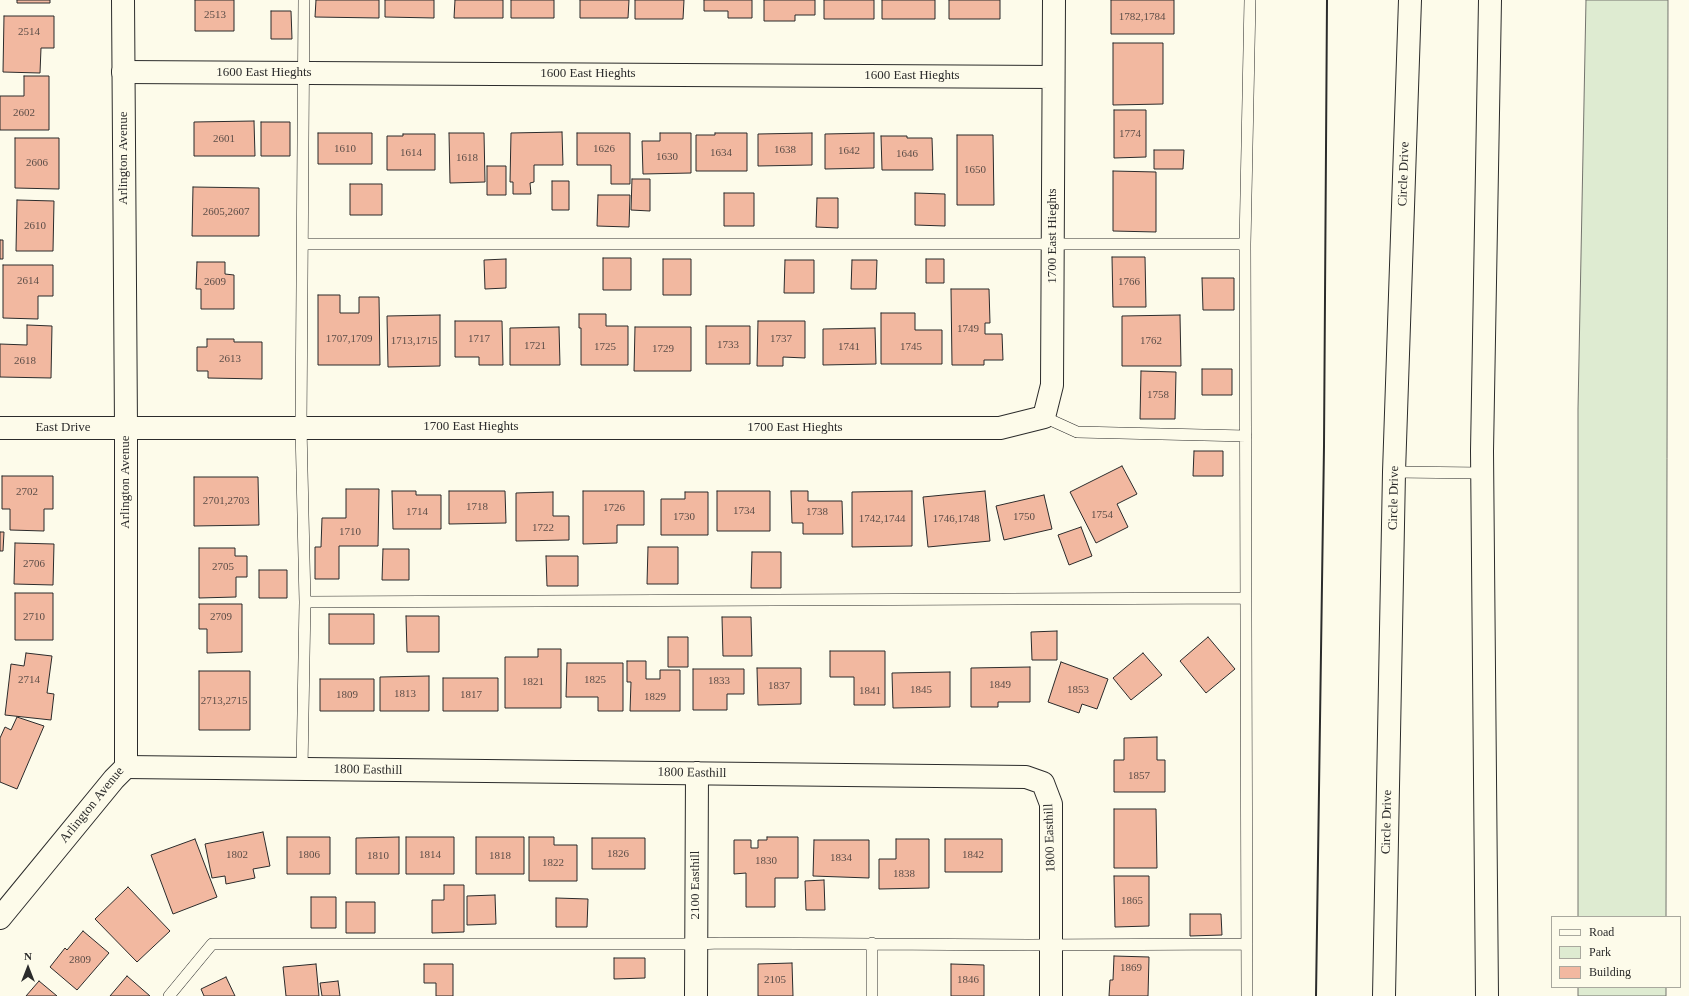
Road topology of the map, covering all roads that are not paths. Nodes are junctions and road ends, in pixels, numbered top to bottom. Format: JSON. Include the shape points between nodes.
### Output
{"nodes":[{"id":1,"x":124,"y":0,"type":"edge"},
{"id":2,"x":304,"y":0,"type":"edge"},
{"id":3,"x":1054,"y":0,"type":"edge"},
{"id":4,"x":1250,"y":0,"type":"edge"},
{"id":5,"x":1410,"y":0,"type":"edge"},
{"id":6,"x":1490,"y":0,"type":"edge"},
{"id":7,"x":124,"y":72,"type":"junction"},
{"id":8,"x":303,"y":73,"type":"junction"},
{"id":9,"x":1053,"y":77,"type":"junction"},
{"id":10,"x":303,"y":244,"type":"junction"},
{"id":11,"x":1053,"y":244,"type":"junction"},
{"id":12,"x":1245,"y":244,"type":"junction"},
{"id":13,"x":1044,"y":417,"type":"junction"},
{"id":14,"x":301,"y":427,"type":"junction"},
{"id":15,"x":0,"y":428,"type":"edge"},
{"id":16,"x":126,"y":428,"type":"junction"},
{"id":17,"x":1246,"y":436,"type":"junction"},
{"id":18,"x":1394,"y":472,"type":"junction"},
{"id":19,"x":1482,"y":473,"type":"junction"},
{"id":20,"x":1246,"y":598,"type":"junction"},
{"id":21,"x":305,"y":602,"type":"junction"},
{"id":22,"x":126,"y":767,"type":"junction"},
{"id":23,"x":302,"y":769,"type":"junction"},
{"id":24,"x":697,"y":773,"type":"junction"},
{"id":25,"x":0,"y":918,"type":"edge"},
{"id":26,"x":872,"y":943,"type":"junction"},
{"id":27,"x":696,"y":944,"type":"junction"},
{"id":28,"x":1247,"y":944,"type":"junction"},
{"id":29,"x":1051,"y":945,"type":"junction"},
{"id":30,"x":169,"y":996,"type":"edge"},
{"id":31,"x":696,"y":996,"type":"edge"},
{"id":32,"x":872,"y":996,"type":"edge"},
{"id":33,"x":1051,"y":996,"type":"edge"},
{"id":34,"x":1247,"y":996,"type":"edge"},
{"id":35,"x":1384,"y":996,"type":"edge"},
{"id":36,"x":1487,"y":996,"type":"edge"}],
"edges":[{"from":1,"to":7,"type":"main road","name":"Arlington Avenue"},
{"from":2,"to":8,"type":"lane"},
{"from":3,"to":9,"type":"main road","name":"1700 East Hieghts"},
{"from":4,"to":12,"type":"lane"},
{"from":5,"to":18,"type":"main road","name":"Circle Drive"},
{"from":6,"to":19,"type":"main road"},
{"from":7,"to":8,"type":"main road","name":"1600 East Hieghts"},
{"from":7,"to":16,"type":"main road","name":"Arlington Avenue"},
{"from":8,"to":9,"type":"main road","name":"1600 East Hieghts"},
{"from":8,"to":10,"type":"lane"},
{"from":9,"to":11,"type":"main road","name":"1700 East Hieghts"},
{"from":10,"to":11,"type":"lane"},
{"from":10,"to":14,"type":"lane"},
{"from":11,"to":12,"type":"lane"},
{"from":11,"to":13,"type":"main road","name":"1700 East Hieghts","via":[[1052,385]]},
{"from":12,"to":17,"type":"lane"},
{"from":13,"to":14,"type":"main road","name":"1700 East Hieghts","via":[[1000,428]]},
{"from":13,"to":17,"type":"lane","via":[[1077,432]]},
{"from":14,"to":16,"type":"main road","name":"1700 East Hieghts"},
{"from":14,"to":21,"type":"lane"},
{"from":15,"to":16,"type":"main road","name":"East Drive"},
{"from":16,"to":22,"type":"main road","name":"Arlington Avenue"},
{"from":17,"to":20,"type":"lane"},
{"from":18,"to":19,"type":"lane"},
{"from":18,"to":35,"type":"main road","name":"Circle Drive"},
{"from":19,"to":36,"type":"main road"},
{"from":20,"to":21,"type":"lane"},
{"from":20,"to":28,"type":"lane"},
{"from":21,"to":23,"type":"lane"},
{"from":22,"to":23,"type":"main road","name":"1800 Easthill"},
{"from":22,"to":25,"type":"main road","name":"Arlington Avenue"},
{"from":23,"to":24,"type":"main road","name":"1800 Easthill"},
{"from":24,"to":27,"type":"main road","name":"2100 Easthill"},
{"from":24,"to":29,"type":"main road","name":"1800 Easthill","via":[[1026,777],[1043,783],[1051,804]]},
{"from":26,"to":27,"type":"lane"},
{"from":26,"to":29,"type":"lane"},
{"from":26,"to":32,"type":"lane"},
{"from":27,"to":30,"type":"lane","via":[[212,944]]},
{"from":27,"to":31,"type":"main road","name":"2100 Easthill"},
{"from":28,"to":29,"type":"lane"},
{"from":28,"to":34,"type":"lane"},
{"from":29,"to":33,"type":"main road","name":"1800 Easthill"}]}
